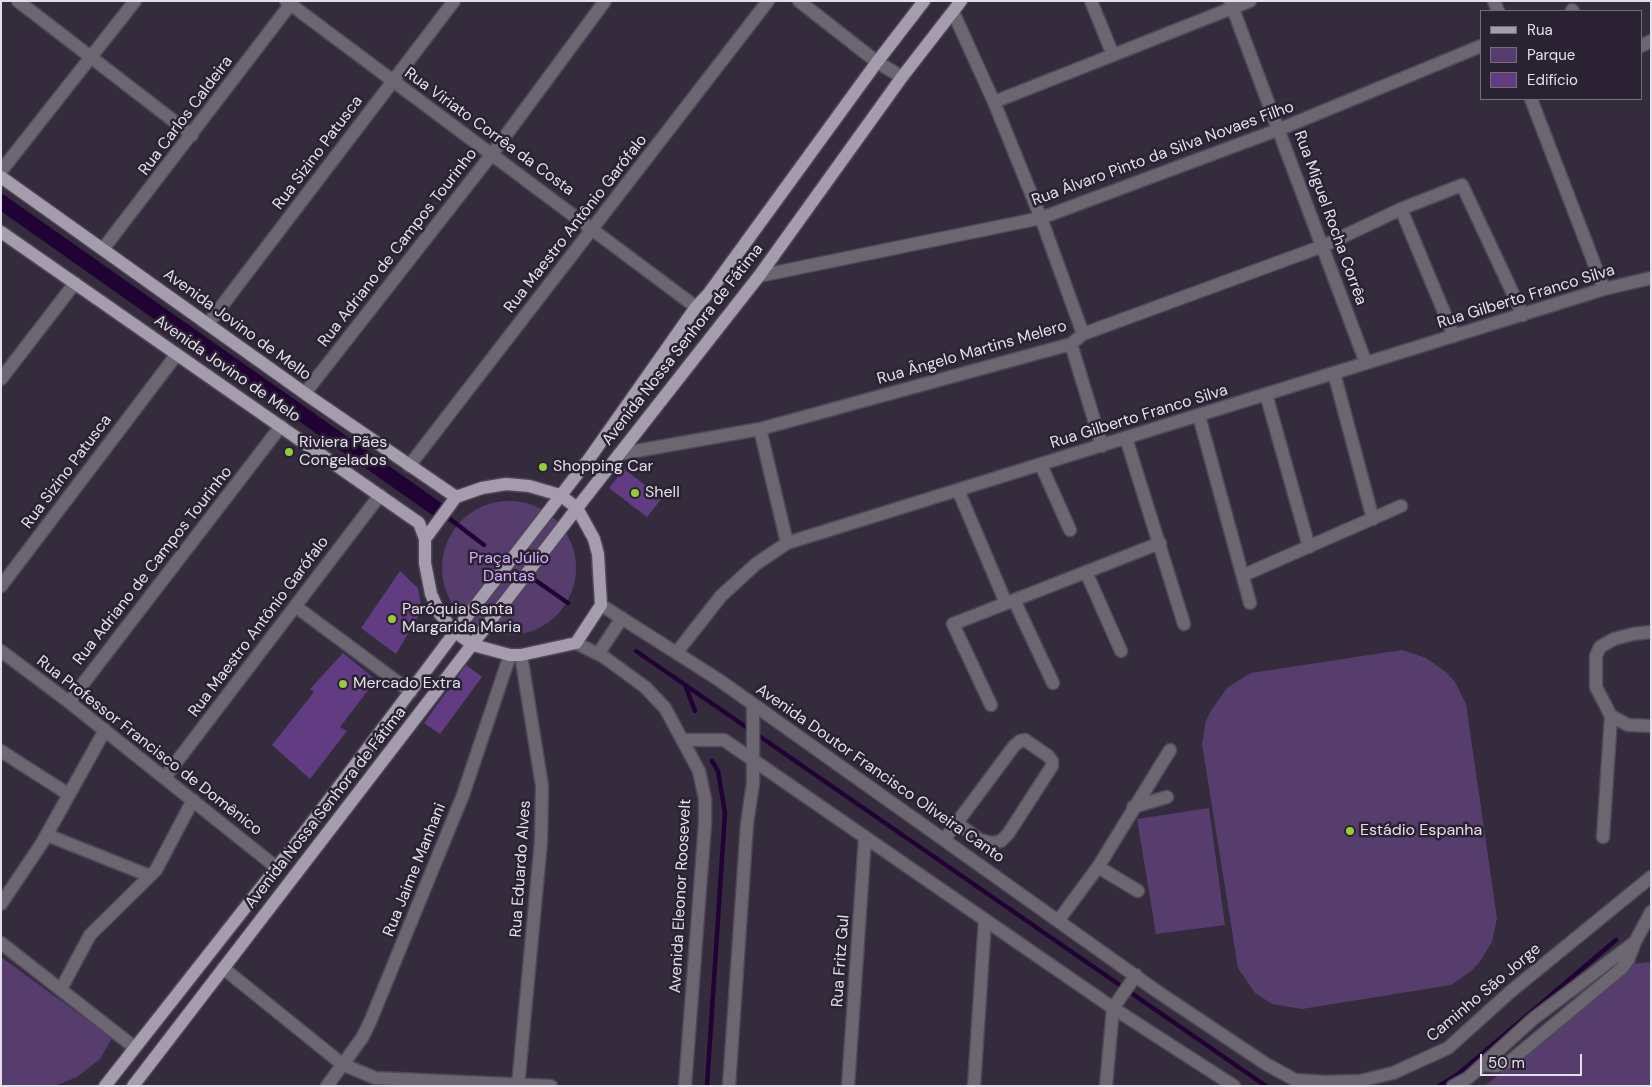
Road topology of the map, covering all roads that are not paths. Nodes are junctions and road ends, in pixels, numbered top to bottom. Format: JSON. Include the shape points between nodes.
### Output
{"nodes":[{"id":1,"x":18,"y":1,"type":"edge"},
{"id":2,"x":135,"y":1,"type":"edge"},
{"id":3,"x":454,"y":1,"type":"edge"},
{"id":4,"x":605,"y":1,"type":"edge"},
{"id":5,"x":768,"y":1,"type":"edge"},
{"id":6,"x":800,"y":1,"type":"edge"},
{"id":7,"x":924,"y":1,"type":"edge"},
{"id":8,"x":961,"y":1,"type":"edge"},
{"id":9,"x":1091,"y":1,"type":"edge"},
{"id":10,"x":1250,"y":1,"type":"edge"},
{"id":11,"x":290,"y":2,"type":"edge"},
{"id":12,"x":1231,"y":5,"type":"edge"},
{"id":13,"x":953,"y":12,"type":"junction"},
{"id":14,"x":1480,"y":46,"type":"edge"},
{"id":15,"x":1112,"y":56,"type":"junction"},
{"id":16,"x":92,"y":58,"type":"junction"},
{"id":17,"x":877,"y":62,"type":"junction"},
{"id":18,"x":902,"y":77,"type":"junction"},
{"id":19,"x":393,"y":81,"type":"junction"},
{"id":20,"x":1531,"y":100,"type":"edge"},
{"id":21,"x":994,"y":102,"type":"junction"},
{"id":22,"x":1280,"y":129,"type":"junction"},
{"id":23,"x":192,"y":135,"type":"junction"},
{"id":24,"x":492,"y":154,"type":"junction"},
{"id":25,"x":1,"y":171,"type":"edge"},
{"id":26,"x":1,"y":177,"type":"edge"},
{"id":27,"x":1401,"y":210,"type":"junction"},
{"id":28,"x":1041,"y":218,"type":"junction"},
{"id":29,"x":594,"y":229,"type":"junction"},
{"id":30,"x":1,"y":232,"type":"edge"},
{"id":31,"x":1323,"y":246,"type":"junction"},
{"id":32,"x":103,"y":249,"type":"junction"},
{"id":33,"x":759,"y":276,"type":"junction"},
{"id":34,"x":1651,"y":278,"type":"edge"},
{"id":35,"x":75,"y":283,"type":"junction"},
{"id":36,"x":1604,"y":289,"type":"junction"},
{"id":37,"x":696,"y":307,"type":"junction"},
{"id":38,"x":1523,"y":315,"type":"junction"},
{"id":39,"x":208,"y":324,"type":"junction"},
{"id":40,"x":1083,"y":334,"type":"junction"},
{"id":41,"x":1454,"y":336,"type":"junction"},
{"id":42,"x":1072,"y":344,"type":"junction"},
{"id":43,"x":176,"y":354,"type":"junction"},
{"id":44,"x":1366,"y":363,"type":"junction"},
{"id":45,"x":1334,"y":373,"type":"junction"},
{"id":46,"x":1,"y":379,"type":"edge"},
{"id":47,"x":304,"y":393,"type":"junction"},
{"id":48,"x":1266,"y":394,"type":"junction"},
{"id":49,"x":1199,"y":416,"type":"junction"},
{"id":50,"x":281,"y":426,"type":"junction"},
{"id":51,"x":760,"y":429,"type":"junction"},
{"id":52,"x":1126,"y":438,"type":"junction"},
{"id":53,"x":1102,"y":446,"type":"junction"},
{"id":54,"x":619,"y":454,"type":"junction"},
{"id":55,"x":1042,"y":464,"type":"junction"},
{"id":56,"x":409,"y":466,"type":"junction"},
{"id":57,"x":958,"y":490,"type":"junction"},
{"id":58,"x":380,"y":495,"type":"junction"},
{"id":59,"x":560,"y":495,"type":"junction"},
{"id":60,"x":453,"y":501,"type":"junction"},
{"id":61,"x":1402,"y":506,"type":"dead end"},
{"id":62,"x":577,"y":508,"type":"junction"},
{"id":63,"x":1373,"y":519,"type":"junction"},
{"id":64,"x":1070,"y":530,"type":"dead end"},
{"id":65,"x":425,"y":539,"type":"junction"},
{"id":66,"x":787,"y":543,"type":"junction"},
{"id":67,"x":1160,"y":543,"type":"junction"},
{"id":68,"x":1308,"y":547,"type":"junction"},
{"id":69,"x":1086,"y":572,"type":"junction"},
{"id":70,"x":1244,"y":575,"type":"junction"},
{"id":71,"x":1,"y":586,"type":"edge"},
{"id":72,"x":1010,"y":602,"type":"junction"},
{"id":73,"x":1250,"y":603,"type":"dead end"},
{"id":74,"x":601,"y":605,"type":"junction"},
{"id":75,"x":295,"y":606,"type":"junction"},
{"id":76,"x":622,"y":618,"type":"junction"},
{"id":77,"x":1184,"y":624,"type":"dead end"},
{"id":78,"x":455,"y":632,"type":"junction"},
{"id":79,"x":1651,"y":632,"type":"edge"},
{"id":80,"x":576,"y":642,"type":"junction"},
{"id":81,"x":473,"y":645,"type":"junction"},
{"id":82,"x":1,"y":651,"type":"edge"},
{"id":83,"x":1121,"y":651,"type":"dead end"},
{"id":84,"x":677,"y":652,"type":"junction"},
{"id":85,"x":598,"y":654,"type":"junction"},
{"id":86,"x":515,"y":655,"type":"junction"},
{"id":87,"x":1053,"y":682,"type":"dead end"},
{"id":88,"x":411,"y":692,"type":"junction"},
{"id":89,"x":69,"y":702,"type":"junction"},
{"id":90,"x":991,"y":705,"type":"dead end"},
{"id":91,"x":754,"y":709,"type":"junction"},
{"id":92,"x":1611,"y":716,"type":"junction"},
{"id":93,"x":1651,"y":726,"type":"edge"},
{"id":94,"x":104,"y":730,"type":"junction"},
{"id":95,"x":684,"y":740,"type":"junction"},
{"id":96,"x":1170,"y":750,"type":"dead end"},
{"id":97,"x":1,"y":752,"type":"edge"},
{"id":98,"x":754,"y":761,"type":"junction"},
{"id":99,"x":165,"y":777,"type":"junction"},
{"id":100,"x":68,"y":794,"type":"junction"},
{"id":101,"x":1167,"y":797,"type":"dead end"},
{"id":102,"x":193,"y":800,"type":"junction"},
{"id":103,"x":1132,"y":807,"type":"junction"},
{"id":104,"x":957,"y":823,"type":"junction"},
{"id":105,"x":47,"y":835,"type":"junction"},
{"id":106,"x":1603,"y":837,"type":"dead end"},
{"id":107,"x":865,"y":838,"type":"junction"},
{"id":108,"x":944,"y":840,"type":"junction"},
{"id":109,"x":276,"y":867,"type":"junction"},
{"id":110,"x":1098,"y":867,"type":"junction"},
{"id":111,"x":150,"y":876,"type":"junction"},
{"id":112,"x":1651,"y":877,"type":"edge"},
{"id":113,"x":1138,"y":891,"type":"dead end"},
{"id":114,"x":1,"y":904,"type":"edge"},
{"id":115,"x":1651,"y":912,"type":"edge"},
{"id":116,"x":985,"y":920,"type":"junction"},
{"id":117,"x":1058,"y":921,"type":"junction"},
{"id":118,"x":1634,"y":942,"type":"junction"},
{"id":119,"x":1,"y":944,"type":"edge"},
{"id":120,"x":223,"y":968,"type":"junction"},
{"id":121,"x":1135,"y":977,"type":"junction"},
{"id":122,"x":61,"y":989,"type":"junction"},
{"id":123,"x":1113,"y":1008,"type":"junction"},
{"id":124,"x":134,"y":1047,"type":"junction"},
{"id":125,"x":342,"y":1064,"type":"junction"},
{"id":126,"x":1483,"y":1065,"type":"junction"},
{"id":127,"x":375,"y":1082,"type":"edge"},
{"id":128,"x":518,"y":1085,"type":"edge"},
{"id":129,"x":105,"y":1086,"type":"edge"},
{"id":130,"x":134,"y":1086,"type":"edge"},
{"id":131,"x":327,"y":1086,"type":"edge"},
{"id":132,"x":551,"y":1086,"type":"edge"},
{"id":133,"x":686,"y":1086,"type":"edge"},
{"id":134,"x":729,"y":1086,"type":"edge"},
{"id":135,"x":848,"y":1086,"type":"edge"},
{"id":136,"x":974,"y":1086,"type":"edge"},
{"id":137,"x":1106,"y":1086,"type":"edge"},
{"id":138,"x":1234,"y":1086,"type":"edge"},
{"id":139,"x":1453,"y":1086,"type":"edge"}],
"edges":[{"from":1,"to":16,"type":"street"},
{"from":2,"to":16,"type":"street"},
{"from":3,"to":19,"type":"street","name":"Rua Sizino Patusca"},
{"from":4,"to":24,"type":"street","name":"Rua Adriano de Campos Tourinho"},
{"from":5,"to":29,"type":"street","name":"Rua Maestro Antônio Garófalo"},
{"from":6,"to":17,"type":"street"},
{"from":7,"to":17,"type":"main road","name":"Avenida Nossa Senhora de Fátima"},
{"from":8,"to":13,"type":"main road","name":"Avenida Nossa Senhora de Fátima"},
{"from":9,"to":15,"type":"street"},
{"from":10,"to":12,"type":"street"},
{"from":11,"to":19,"type":"street","name":"Rua Viriato Corrêa da Costa"},
{"from":11,"to":23,"type":"street","name":"Rua Carlos Caldeira"},
{"from":12,"to":15,"type":"street"},
{"from":12,"to":22,"type":"street","name":"Rua Miguel Rocha Corrêa"},
{"from":13,"to":18,"type":"main road","name":"Avenida Nossa Senhora de Fátima"},
{"from":13,"to":21,"type":"street"},
{"from":14,"to":22,"type":"street","name":"Rua Álvaro Pinto da Silva Novaes Filho"},
{"from":15,"to":21,"type":"street"},
{"from":16,"to":23,"type":"street"},
{"from":16,"to":25,"type":"street"},
{"from":17,"to":18,"type":"street"},
{"from":17,"to":37,"type":"main road","name":"Avenida Nossa Senhora de Fátima"},
{"from":18,"to":33,"type":"main road","name":"Avenida Nossa Senhora de Fátima"},
{"from":19,"to":24,"type":"street","name":"Rua Viriato Corrêa da Costa"},
{"from":19,"to":39,"type":"street","name":"Rua Sizino Patusca"},
{"from":20,"to":36,"type":"street"},
{"from":21,"to":28,"type":"street"},
{"from":22,"to":28,"type":"street","name":"Rua Álvaro Pinto da Silva Novaes Filho"},
{"from":22,"to":31,"type":"street","name":"Rua Miguel Rocha Corrêa"},
{"from":23,"to":32,"type":"street","name":"Rua Carlos Caldeira"},
{"from":24,"to":29,"type":"street","name":"Rua Viriato Corrêa da Costa"},
{"from":24,"to":47,"type":"street","name":"Rua Adriano de Campos Tourinho"},
{"from":26,"to":32,"type":"main road","name":"Avenida Jovino de Mello"},
{"from":27,"to":31,"type":"street","name":"Rua Ângelo Martins Melero"},
{"from":27,"to":38,"type":"street","name":"Rua Ângelo Martins Melero","via":[[1462,184]]},
{"from":27,"to":41,"type":"street"},
{"from":28,"to":33,"type":"street","name":"Rua Álvaro Pinto da Silva Novaes Filho"},
{"from":28,"to":40,"type":"street"},
{"from":29,"to":37,"type":"street","name":"Rua Viriato Corrêa da Costa"},
{"from":29,"to":56,"type":"street","name":"Rua Maestro Antônio Garófalo"},
{"from":30,"to":35,"type":"main road","name":"Avenida Jovino de Melo"},
{"from":31,"to":40,"type":"street","name":"Rua Ângelo Martins Melero"},
{"from":31,"to":44,"type":"street","name":"Rua Miguel Rocha Corrêa"},
{"from":32,"to":39,"type":"main road","name":"Avenida Jovino de Mello"},
{"from":33,"to":54,"type":"main road","name":"Avenida Nossa Senhora de Fátima"},
{"from":34,"to":36,"type":"street","name":"Rua Gilberto Franco Silva"},
{"from":35,"to":43,"type":"main road","name":"Avenida Jovino de Melo"},
{"from":35,"to":46,"type":"street"},
{"from":36,"to":38,"type":"street","name":"Rua Gilberto Franco Silva"},
{"from":37,"to":59,"type":"main road","name":"Avenida Nossa Senhora de Fátima"},
{"from":38,"to":41,"type":"street","name":"Rua Gilberto Franco Silva"},
{"from":39,"to":47,"type":"main road","name":"Avenida Jovino de Mello"},
{"from":40,"to":42,"type":"street","name":"Rua Ângelo Martins Melero"},
{"from":41,"to":44,"type":"street","name":"Rua Gilberto Franco Silva"},
{"from":42,"to":51,"type":"street","name":"Rua Ângelo Martins Melero"},
{"from":42,"to":53,"type":"street"},
{"from":43,"to":50,"type":"main road","name":"Avenida Jovino de Melo"},
{"from":43,"to":71,"type":"street","name":"Rua Sizino Patusca"},
{"from":44,"to":45,"type":"street","name":"Rua Gilberto Franco Silva"},
{"from":45,"to":48,"type":"street","name":"Rua Gilberto Franco Silva"},
{"from":45,"to":63,"type":"street"},
{"from":47,"to":56,"type":"main road","name":"Avenida Jovino de Mello"},
{"from":48,"to":49,"type":"street","name":"Rua Gilberto Franco Silva"},
{"from":48,"to":68,"type":"street"},
{"from":49,"to":52,"type":"street","name":"Rua Gilberto Franco Silva"},
{"from":49,"to":70,"type":"street"},
{"from":50,"to":58,"type":"main road","name":"Avenida Jovino de Melo"},
{"from":50,"to":89,"type":"street","name":"Rua Adriano de Campos Tourinho"},
{"from":51,"to":54,"type":"street","name":"Rua Ângelo Martins Melero"},
{"from":51,"to":66,"type":"street"},
{"from":52,"to":53,"type":"street","name":"Rua Gilberto Franco Silva"},
{"from":52,"to":67,"type":"street"},
{"from":53,"to":55,"type":"street","name":"Rua Gilberto Franco Silva"},
{"from":54,"to":62,"type":"main road","name":"Avenida Nossa Senhora de Fátima"},
{"from":55,"to":57,"type":"street","name":"Rua Gilberto Franco Silva"},
{"from":55,"to":64,"type":"street"},
{"from":56,"to":60,"type":"main road","name":"Avenida Jovino de Mello"},
{"from":57,"to":66,"type":"street","name":"Rua Gilberto Franco Silva"},
{"from":57,"to":72,"type":"street"},
{"from":58,"to":65,"type":"main road","name":"Avenida Jovino de Melo","via":[[419,523]]},
{"from":58,"to":75,"type":"street","name":"Rua Maestro Antônio Garófalo"},
{"from":59,"to":60,"type":"main road","via":[[529,486],[506,484],[482,488]]},
{"from":59,"to":62,"type":"main road"},
{"from":59,"to":78,"type":"main road","name":"Avenida Nossa Senhora de Fátima"},
{"from":60,"to":65,"type":"main road"},
{"from":61,"to":63,"type":"street"},
{"from":62,"to":74,"type":"main road","via":[[594,539]]},
{"from":62,"to":81,"type":"main road","name":"Avenida Nossa Senhora de Fátima"},
{"from":63,"to":68,"type":"street"},
{"from":65,"to":78,"type":"main road","via":[[425,563],[431,594],[440,614]]},
{"from":66,"to":84,"type":"street","name":"Rua Gilberto Franco Silva","via":[[756,564],[721,596]]},
{"from":67,"to":69,"type":"street"},
{"from":67,"to":77,"type":"street"},
{"from":68,"to":70,"type":"street"},
{"from":69,"to":72,"type":"street"},
{"from":69,"to":83,"type":"street"},
{"from":70,"to":73,"type":"street"},
{"from":72,"to":87,"type":"street"},
{"from":72,"to":90,"type":"street","via":[[953,624]]},
{"from":74,"to":76,"type":"street","name":"Avenida Doutor Francisco Oliveira Canto"},
{"from":74,"to":80,"type":"main road"},
{"from":75,"to":88,"type":"street"},
{"from":75,"to":99,"type":"street","name":"Rua Maestro Antônio Garófalo"},
{"from":76,"to":84,"type":"street","name":"Avenida Doutor Francisco Oliveira Canto"},
{"from":76,"to":85,"type":"street"},
{"from":78,"to":81,"type":"main road"},
{"from":78,"to":88,"type":"main road","name":"Avenida Nossa Senhora de Fátima"},
{"from":79,"to":92,"type":"street","via":[[1614,639],[1600,647],[1596,656],[1596,687]]},
{"from":80,"to":85,"type":"street","name":"Avenida Eleonor Roosevelt"},
{"from":80,"to":86,"type":"main road"},
{"from":81,"to":86,"type":"main road"},
{"from":81,"to":120,"type":"main road","name":"Avenida Nossa Senhora de Fátima"},
{"from":82,"to":89,"type":"street","name":"Rua Professor Francisco de Domênico"},
{"from":84,"to":91,"type":"street","name":"Avenida Doutor Francisco Oliveira Canto"},
{"from":85,"to":95,"type":"street","name":"Avenida Eleonor Roosevelt","via":[[646,687],[665,708]]},
{"from":86,"to":125,"type":"street","name":"Rua Jaime Manhani","via":[[463,795],[370,1022]]},
{"from":86,"to":128,"type":"street","name":"Rua Eduardo Alves","via":[[542,786],[541,840]]},
{"from":88,"to":109,"type":"main road","name":"Avenida Nossa Senhora de Fátima"},
{"from":89,"to":94,"type":"street","name":"Rua Professor Francisco de Domênico"},
{"from":91,"to":98,"type":"street"},
{"from":91,"to":108,"type":"street","name":"Avenida Doutor Francisco Oliveira Canto"},
{"from":92,"to":93,"type":"street","via":[[1628,725]]},
{"from":92,"to":106,"type":"street"},
{"from":94,"to":99,"type":"street","name":"Rua Professor Francisco de Domênico"},
{"from":94,"to":100,"type":"street"},
{"from":95,"to":98,"type":"street","via":[[724,740]]},
{"from":95,"to":133,"type":"street","name":"Avenida Eleonor Roosevelt","via":[[699,771],[705,799]]},
{"from":96,"to":103,"type":"street"},
{"from":97,"to":100,"type":"street"},
{"from":98,"to":107,"type":"street"},
{"from":98,"to":134,"type":"street"},
{"from":99,"to":102,"type":"street","name":"Rua Professor Francisco de Domênico"},
{"from":100,"to":105,"type":"street"},
{"from":101,"to":103,"type":"street"},
{"from":102,"to":109,"type":"street","name":"Rua Professor Francisco de Domênico"},
{"from":102,"to":111,"type":"street"},
{"from":103,"to":110,"type":"street"},
{"from":104,"to":104,"type":"street","via":[[1020,742],[1024,740],[1052,761],[1052,766],[1001,842],[980,840]]},
{"from":104,"to":108,"type":"street"},
{"from":105,"to":111,"type":"street"},
{"from":105,"to":114,"type":"street"},
{"from":107,"to":116,"type":"street"},
{"from":107,"to":135,"type":"street","name":"Rua Fritz Gul"},
{"from":108,"to":117,"type":"street","name":"Avenida Doutor Francisco Oliveira Canto"},
{"from":109,"to":124,"type":"main road","name":"Avenida Nossa Senhora de Fátima"},
{"from":110,"to":113,"type":"street"},
{"from":110,"to":117,"type":"street"},
{"from":111,"to":122,"type":"street","via":[[90,935]]},
{"from":112,"to":121,"type":"street","name":"Caminho São Jorge","via":[[1510,992],[1448,1048],[1393,1073],[1360,1081],[1295,1080]]},
{"from":115,"to":118,"type":"street"},
{"from":116,"to":123,"type":"street"},
{"from":116,"to":136,"type":"street"},
{"from":117,"to":121,"type":"street","name":"Avenida Doutor Francisco Oliveira Canto"},
{"from":118,"to":126,"type":"street","via":[[1533,1019]]},
{"from":118,"to":126,"type":"street","via":[[1622,968],[1508,1062],[1497,1066]]},
{"from":119,"to":122,"type":"street"},
{"from":120,"to":125,"type":"street"},
{"from":120,"to":130,"type":"main road","name":"Avenida Nossa Senhora de Fátima"},
{"from":121,"to":123,"type":"street"},
{"from":122,"to":124,"type":"street"},
{"from":123,"to":137,"type":"street"},
{"from":123,"to":138,"type":"street"},
{"from":124,"to":129,"type":"main road","name":"Avenida Nossa Senhora de Fátima"},
{"from":125,"to":127,"type":"street"},
{"from":125,"to":131,"type":"street","name":"Rua Jaime Manhani"},
{"from":126,"to":139,"type":"street"},
{"from":127,"to":128,"type":"street"},
{"from":128,"to":132,"type":"street"}]}
